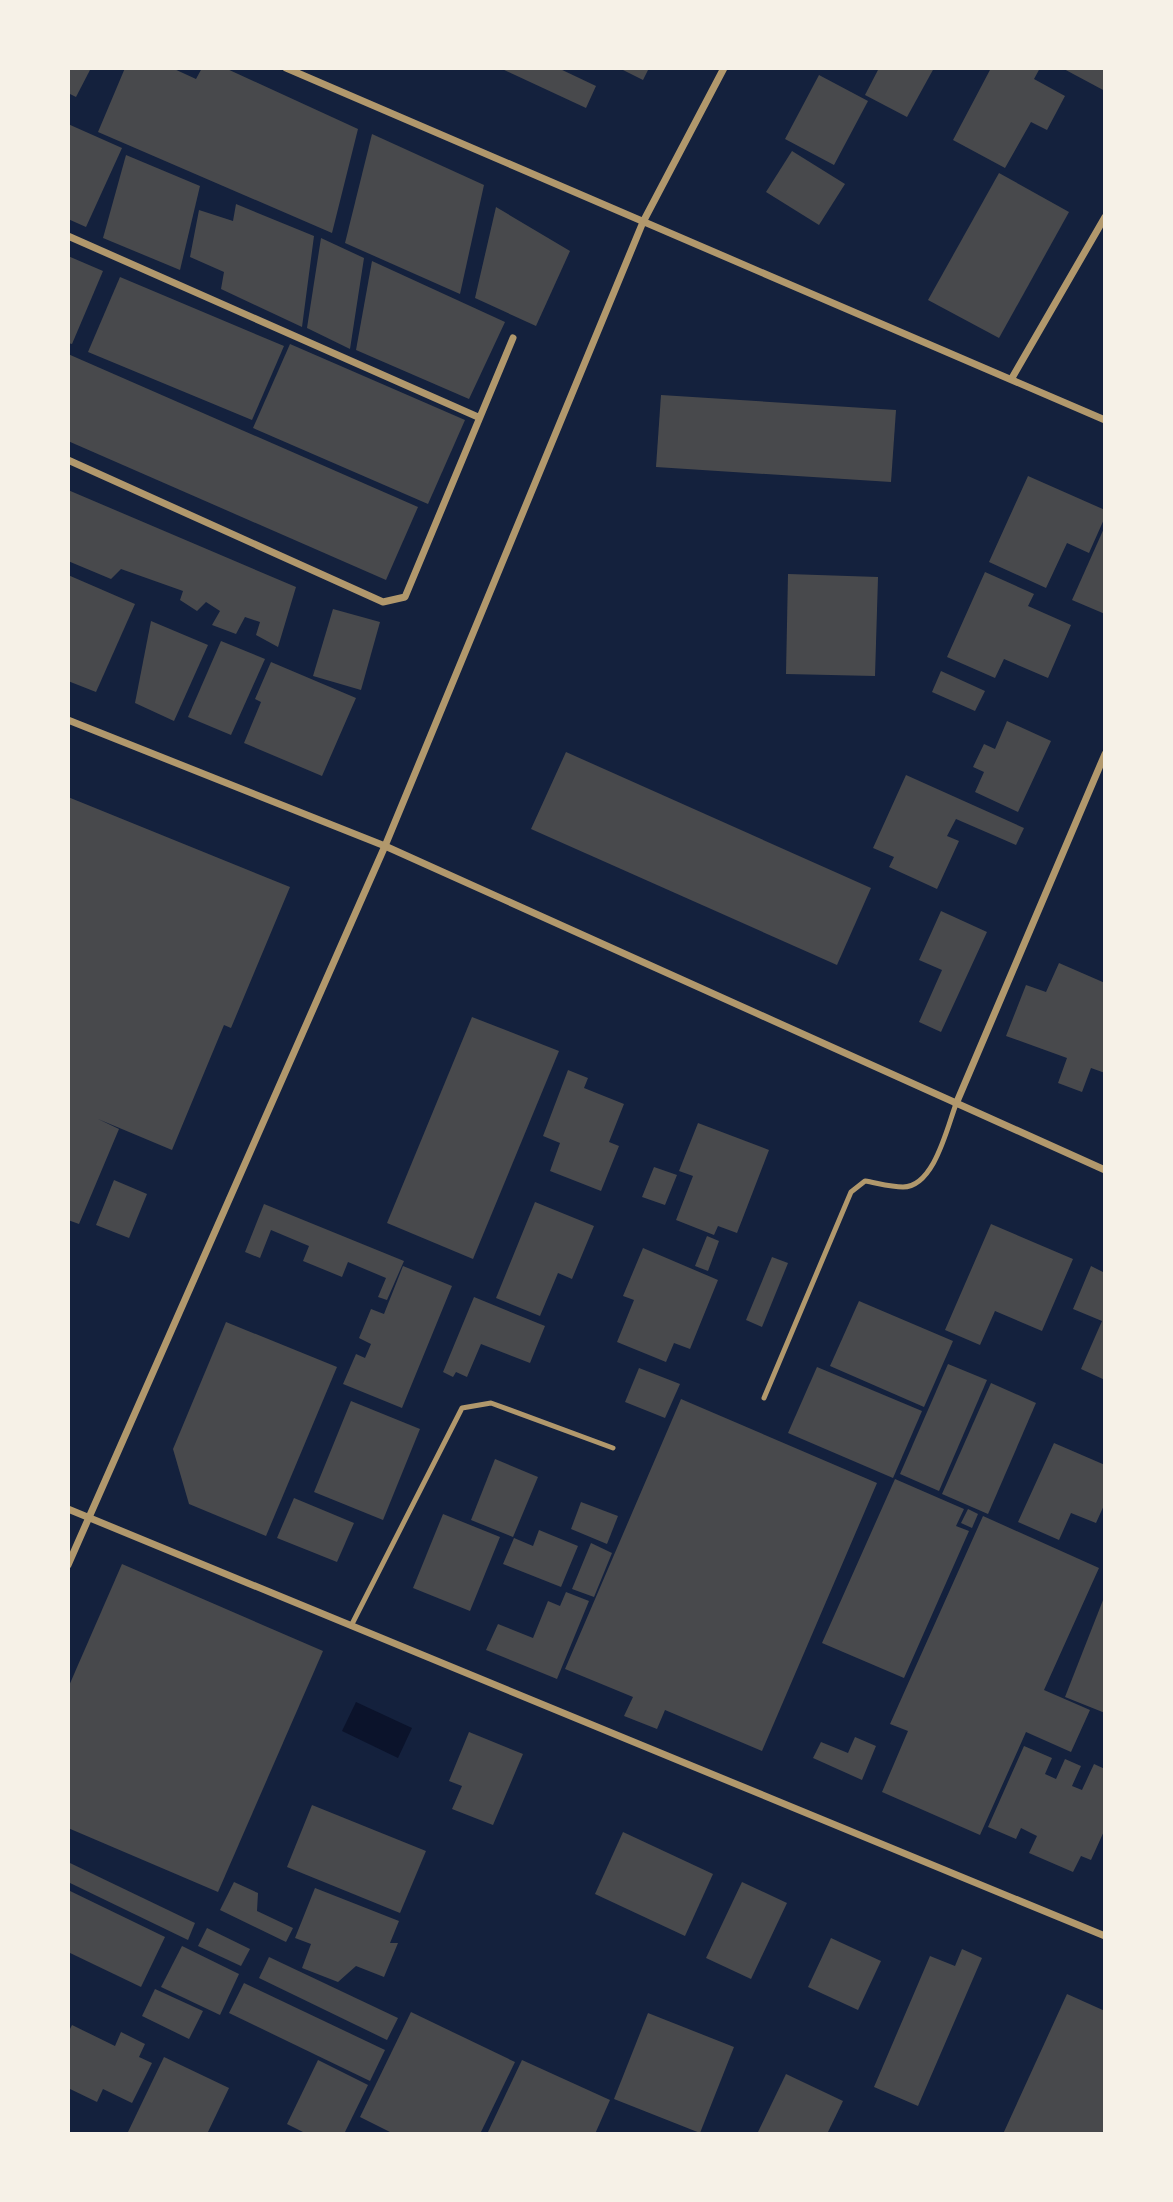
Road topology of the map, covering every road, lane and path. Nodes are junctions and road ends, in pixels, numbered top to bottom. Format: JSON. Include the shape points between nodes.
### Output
{"nodes":[{"id":1,"x":286,"y":68,"type":"edge"},
{"id":2,"x":724,"y":68,"type":"edge"},
{"id":3,"x":1105,"y":217,"type":"edge"},
{"id":4,"x":643,"y":222,"type":"junction"},
{"id":5,"x":68,"y":236,"type":"edge"},
{"id":6,"x":513,"y":338,"type":"dead end"},
{"id":7,"x":1012,"y":378,"type":"junction"},
{"id":8,"x":478,"y":417,"type":"junction"},
{"id":9,"x":1105,"y":420,"type":"edge"},
{"id":10,"x":68,"y":460,"type":"edge"},
{"id":11,"x":68,"y":720,"type":"edge"},
{"id":12,"x":1105,"y":754,"type":"edge"},
{"id":13,"x":385,"y":846,"type":"junction"},
{"id":14,"x":956,"y":1104,"type":"junction"},
{"id":15,"x":1105,"y":1170,"type":"edge"},
{"id":16,"x":764,"y":1398,"type":"dead end"},
{"id":17,"x":613,"y":1448,"type":"dead end"},
{"id":18,"x":68,"y":1509,"type":"edge"},
{"id":19,"x":88,"y":1518,"type":"junction"},
{"id":20,"x":68,"y":1565,"type":"edge"},
{"id":21,"x":351,"y":1626,"type":"junction"},
{"id":22,"x":1105,"y":1936,"type":"edge"}],
"edges":[{"from":1,"to":4,"type":"street"},
{"from":2,"to":4,"type":"street"},
{"from":3,"to":7,"type":"street"},
{"from":4,"to":7,"type":"street"},
{"from":4,"to":13,"type":"street"},
{"from":5,"to":8,"type":"street"},
{"from":6,"to":8,"type":"street"},
{"from":7,"to":9,"type":"street"},
{"from":8,"to":10,"type":"street","via":[[405,597],[383,603]]},
{"from":11,"to":13,"type":"street"},
{"from":12,"to":14,"type":"street"},
{"from":13,"to":14,"type":"street"},
{"from":13,"to":19,"type":"street"},
{"from":14,"to":15,"type":"street"},
{"from":14,"to":16,"type":"lane","via":[[931,1170],[918,1183],[905,1187],[865,1181],[851,1192]]},
{"from":17,"to":21,"type":"lane","via":[[491,1403],[462,1408]]},
{"from":18,"to":19,"type":"street"},
{"from":19,"to":20,"type":"street"},
{"from":19,"to":21,"type":"street"},
{"from":21,"to":22,"type":"street"}]}
